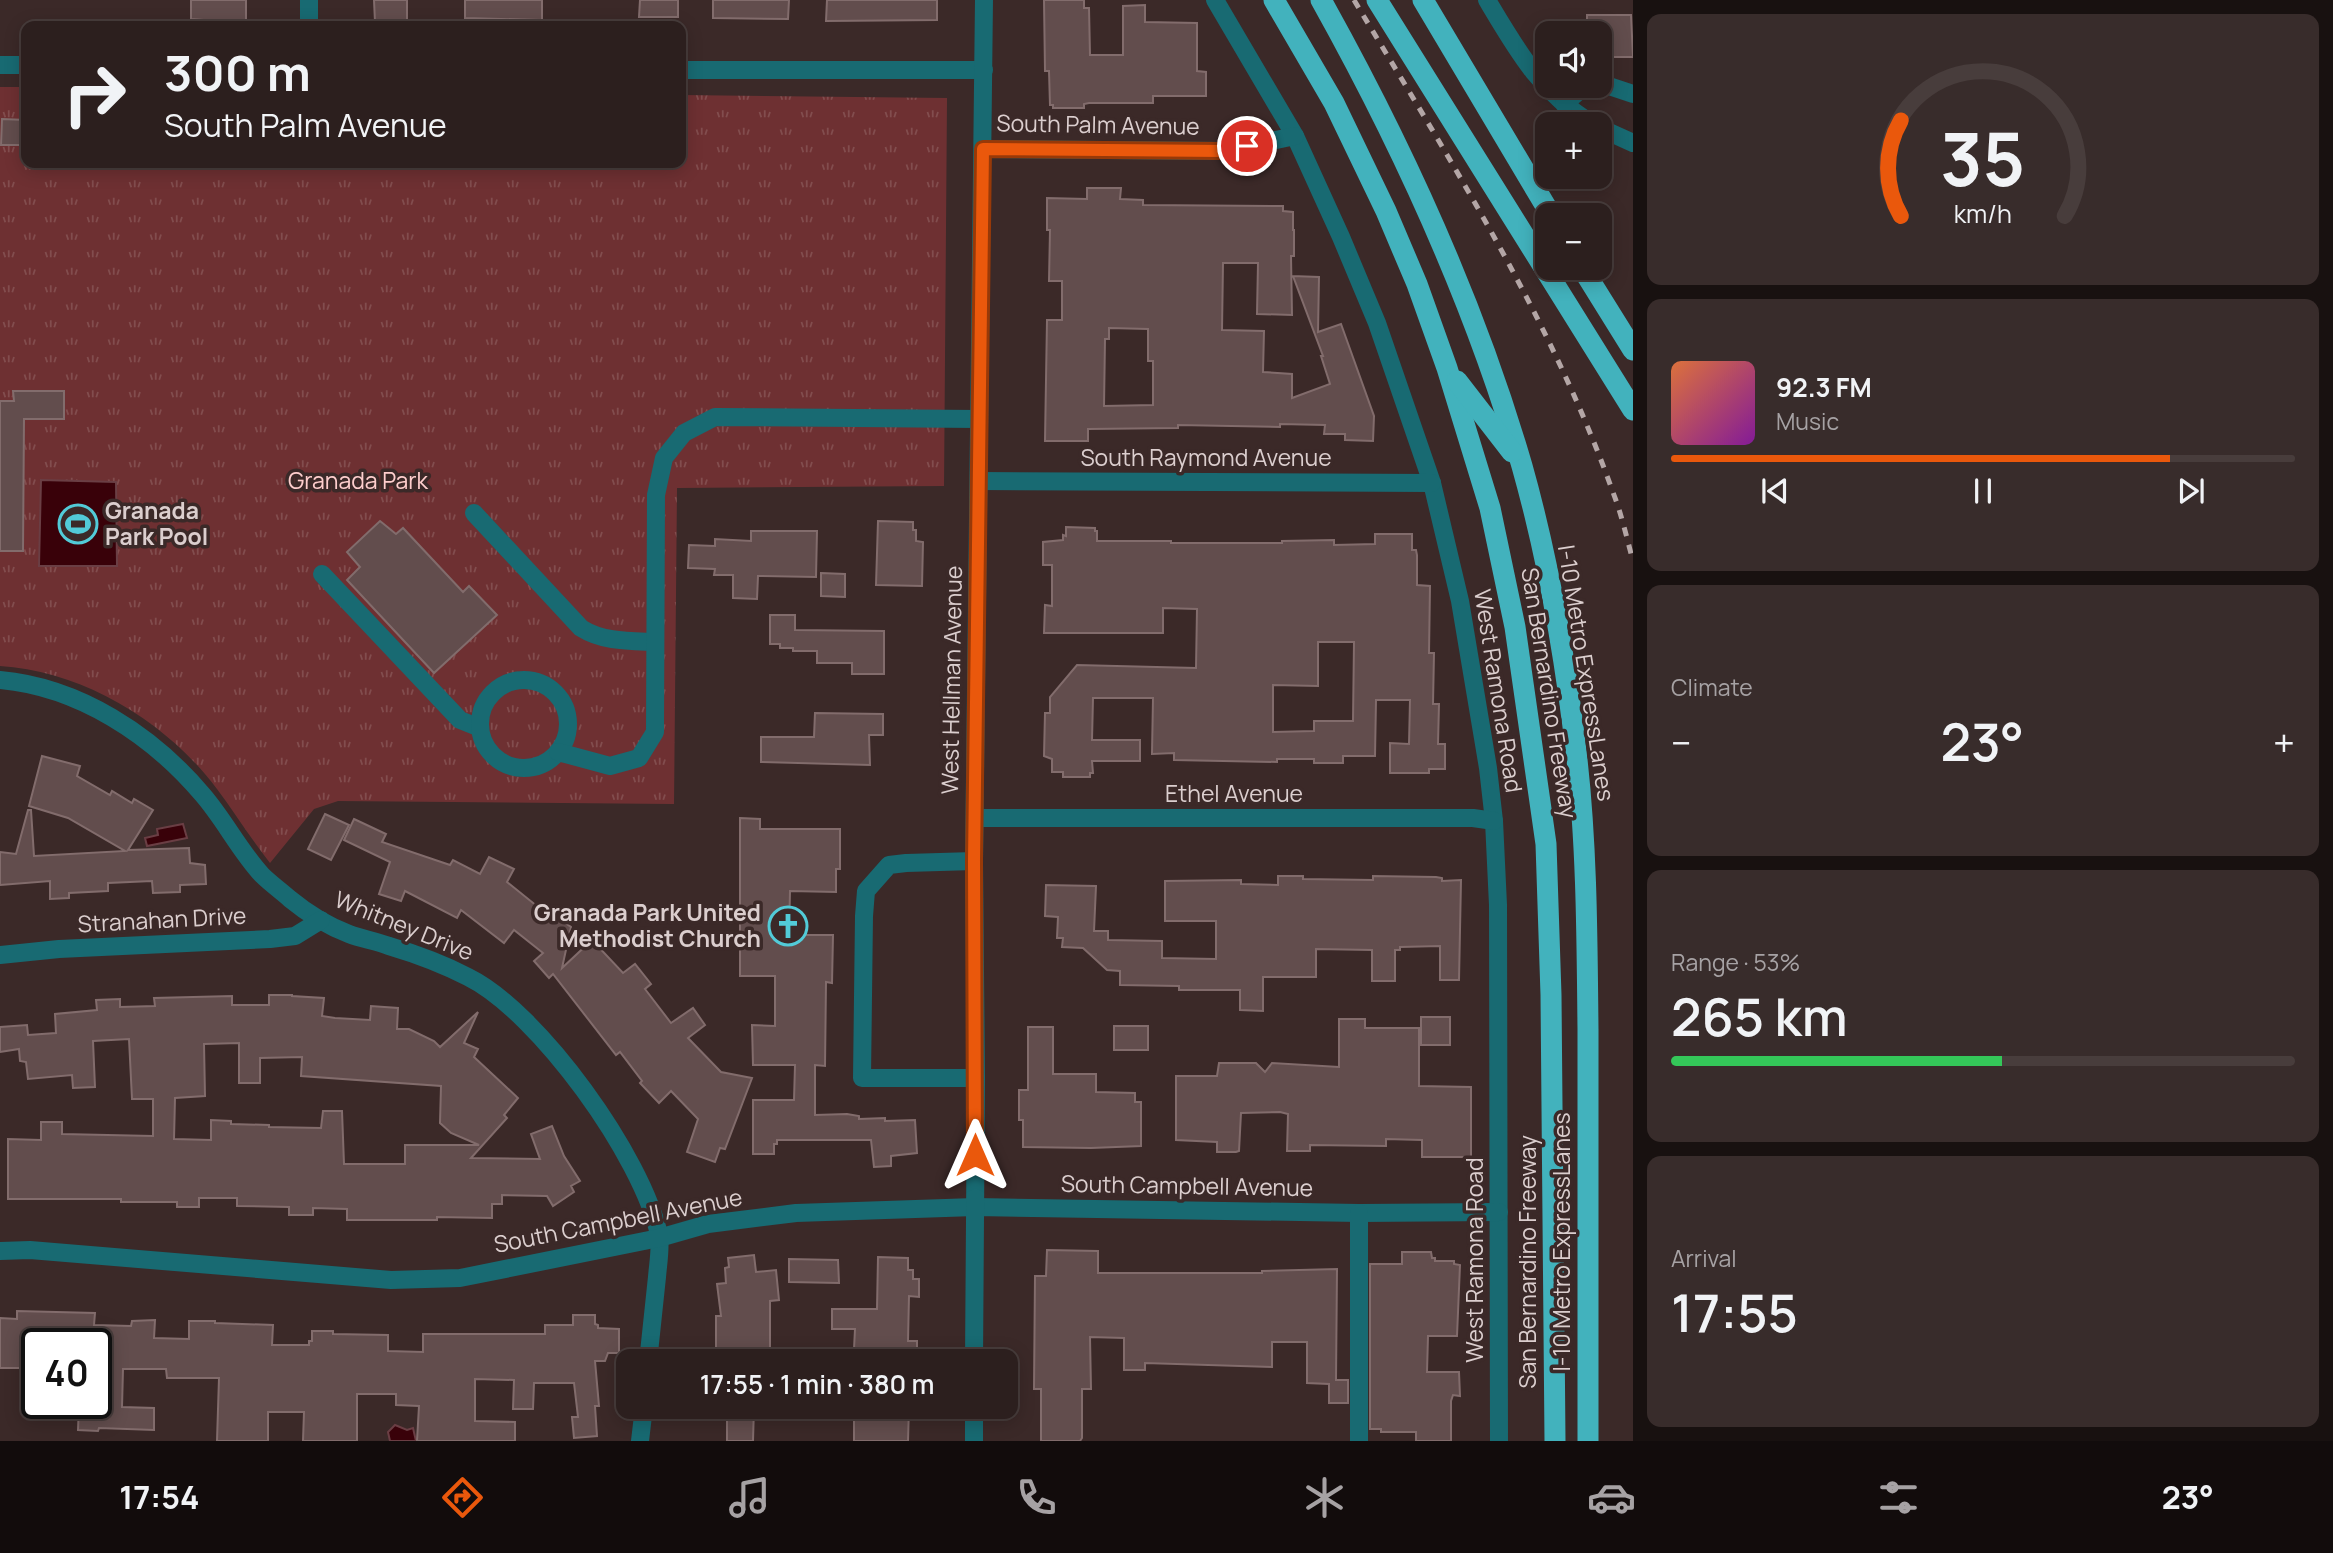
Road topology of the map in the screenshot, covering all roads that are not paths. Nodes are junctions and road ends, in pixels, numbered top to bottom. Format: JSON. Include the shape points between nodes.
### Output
{"nodes":[{"id":1,"x":309,"y":0,"type":"edge"},
{"id":2,"x":984,"y":0,"type":"edge"},
{"id":3,"x":1215,"y":0,"type":"edge"},
{"id":4,"x":1274,"y":0,"type":"edge"},
{"id":5,"x":1321,"y":0,"type":"edge"},
{"id":6,"x":1377,"y":0,"type":"edge"},
{"id":7,"x":1423,"y":0,"type":"edge"},
{"id":8,"x":1487,"y":0,"type":"edge"},
{"id":9,"x":309,"y":21,"type":"edge"},
{"id":10,"x":0,"y":65,"type":"edge"},
{"id":11,"x":21,"y":65,"type":"edge"},
{"id":12,"x":686,"y":70,"type":"edge"},
{"id":13,"x":984,"y":71,"type":"junction"},
{"id":14,"x":1612,"y":87,"type":"edge"},
{"id":15,"x":1633,"y":94,"type":"edge"},
{"id":16,"x":1571,"y":98,"type":"edge"},
{"id":17,"x":1564,"y":104,"type":"junction"},
{"id":18,"x":1575,"y":112,"type":"edge"},
{"id":19,"x":1612,"y":133,"type":"edge"},
{"id":20,"x":1295,"y":136,"type":"junction"},
{"id":21,"x":1633,"y":143,"type":"edge"},
{"id":22,"x":983,"y":149,"type":"junction"},
{"id":23,"x":1544,"y":203,"type":"edge"},
{"id":24,"x":1589,"y":280,"type":"edge"},
{"id":25,"x":1633,"y":350,"type":"edge"},
{"id":26,"x":1447,"y":368,"type":"junction"},
{"id":27,"x":1633,"y":411,"type":"edge"},
{"id":28,"x":979,"y":419,"type":"junction"},
{"id":29,"x":1521,"y":464,"type":"junction"},
{"id":30,"x":979,"y":481,"type":"junction"},
{"id":31,"x":1432,"y":482,"type":"junction"},
{"id":32,"x":474,"y":513,"type":"dead end"},
{"id":33,"x":322,"y":574,"type":"dead end"},
{"id":34,"x":655,"y":642,"type":"junction"},
{"id":35,"x":0,"y":680,"type":"edge"},
{"id":36,"x":480,"y":728,"type":"junction"},
{"id":37,"x":558,"y":752,"type":"junction"},
{"id":38,"x":975,"y":818,"type":"junction"},
{"id":39,"x":1494,"y":821,"type":"junction"},
{"id":40,"x":974,"y":861,"type":"junction"},
{"id":41,"x":321,"y":920,"type":"junction"},
{"id":42,"x":0,"y":955,"type":"edge"},
{"id":43,"x":976,"y":1078,"type":"junction"},
{"id":44,"x":975,"y":1207,"type":"junction"},
{"id":45,"x":1499,"y":1212,"type":"junction"},
{"id":46,"x":1359,"y":1213,"type":"junction"},
{"id":47,"x":659,"y":1238,"type":"junction"},
{"id":48,"x":0,"y":1251,"type":"edge"},
{"id":49,"x":649,"y":1349,"type":"edge"},
{"id":50,"x":974,"y":1349,"type":"edge"},
{"id":51,"x":643,"y":1419,"type":"edge"},
{"id":52,"x":974,"y":1419,"type":"edge"},
{"id":53,"x":640,"y":1441,"type":"edge"},
{"id":54,"x":974,"y":1441,"type":"edge"},
{"id":55,"x":1359,"y":1441,"type":"edge"},
{"id":56,"x":1499,"y":1441,"type":"edge"},
{"id":57,"x":1555,"y":1441,"type":"edge"},
{"id":58,"x":1588,"y":1441,"type":"edge"}],
"edges":[{"from":1,"to":9,"type":"street"},
{"from":2,"to":13,"type":"street","name":"West Hellman Avenue"},
{"from":3,"to":20,"type":"street","name":"West Ramona Road"},
{"from":4,"to":26,"type":"highway","name":"San Bernardino Freeway","via":[[1334,103],[1380,199]]},
{"from":5,"to":29,"type":"highway","name":"I-10 Metro ExpressLanes","via":[[1390,130],[1453,270]]},
{"from":6,"to":27,"type":"highway"},
{"from":7,"to":23,"type":"highway"},
{"from":8,"to":17,"type":"street","via":[[1519,53]]},
{"from":10,"to":11,"type":"street"},
{"from":12,"to":13,"type":"street"},
{"from":13,"to":22,"type":"street","name":"West Hellman Avenue"},
{"from":14,"to":15,"type":"street"},
{"from":16,"to":17,"type":"street"},
{"from":17,"to":18,"type":"street"},
{"from":19,"to":21,"type":"street"},
{"from":20,"to":22,"type":"street","name":"South Palm Avenue","via":[[1224,151]]},
{"from":20,"to":31,"type":"street","name":"West Ramona Road","via":[[1377,323]]},
{"from":22,"to":28,"type":"street","name":"West Hellman Avenue"},
{"from":24,"to":25,"type":"highway"},
{"from":26,"to":29,"type":"highway"},
{"from":26,"to":57,"type":"highway","name":"San Bernardino Freeway","via":[[1490,508],[1515,626],[1546,844]]},
{"from":28,"to":30,"type":"street","name":"West Hellman Avenue"},
{"from":28,"to":34,"type":"street","via":[[715,418],[684,433],[664,458],[656,495]]},
{"from":29,"to":58,"type":"highway","name":"I-10 Metro ExpressLanes","via":[[1558,632],[1577,762],[1586,905]]},
{"from":30,"to":31,"type":"street","name":"South Raymond Avenue"},
{"from":30,"to":38,"type":"street","name":"West Hellman Avenue"},
{"from":31,"to":39,"type":"street","name":"West Ramona Road","via":[[1460,601]]},
{"from":32,"to":34,"type":"street","via":[[580,628],[605,639]]},
{"from":33,"to":36,"type":"street","via":[[460,720]]},
{"from":34,"to":37,"type":"street","via":[[655,732],[639,758],[610,766]]},
{"from":35,"to":41,"type":"street","name":"Whitney Drive","via":[[57,693],[137,733],[203,795],[262,875]]},
{"from":36,"to":37,"type":"street","via":[[496,758],[511,766],[545,763]]},
{"from":36,"to":37,"type":"street","via":[[483,710],[504,685],[538,682],[564,703],[567,737]]},
{"from":38,"to":39,"type":"street","name":"Ethel Avenue"},
{"from":38,"to":40,"type":"street","name":"West Hellman Avenue"},
{"from":39,"to":45,"type":"street","name":"West Ramona Road","via":[[1500,989]]},
{"from":40,"to":43,"type":"street","name":"West Hellman Avenue"},
{"from":40,"to":43,"type":"street","via":[[889,865],[866,891],[862,1078]]},
{"from":41,"to":42,"type":"street","name":"Stranahan Drive","via":[[295,936],[270,939]]},
{"from":41,"to":47,"type":"street","name":"Whitney Drive","via":[[349,934],[432,960],[471,978],[508,1004],[587,1094],[619,1143],[638,1176]]},
{"from":43,"to":44,"type":"street","name":"West Hellman Avenue"},
{"from":44,"to":46,"type":"street","name":"South Campbell Avenue"},
{"from":44,"to":47,"type":"street","name":"South Campbell Avenue","via":[[796,1213],[708,1224]]},
{"from":44,"to":50,"type":"street","name":"West Hellman Avenue"},
{"from":45,"to":46,"type":"street","name":"South Campbell Avenue"},
{"from":45,"to":56,"type":"street","name":"West Ramona Road"},
{"from":46,"to":55,"type":"street"},
{"from":47,"to":48,"type":"street","name":"South Campbell Avenue","via":[[460,1278],[391,1280]]},
{"from":47,"to":49,"type":"street"},
{"from":51,"to":53,"type":"street"},
{"from":52,"to":54,"type":"street"}]}
